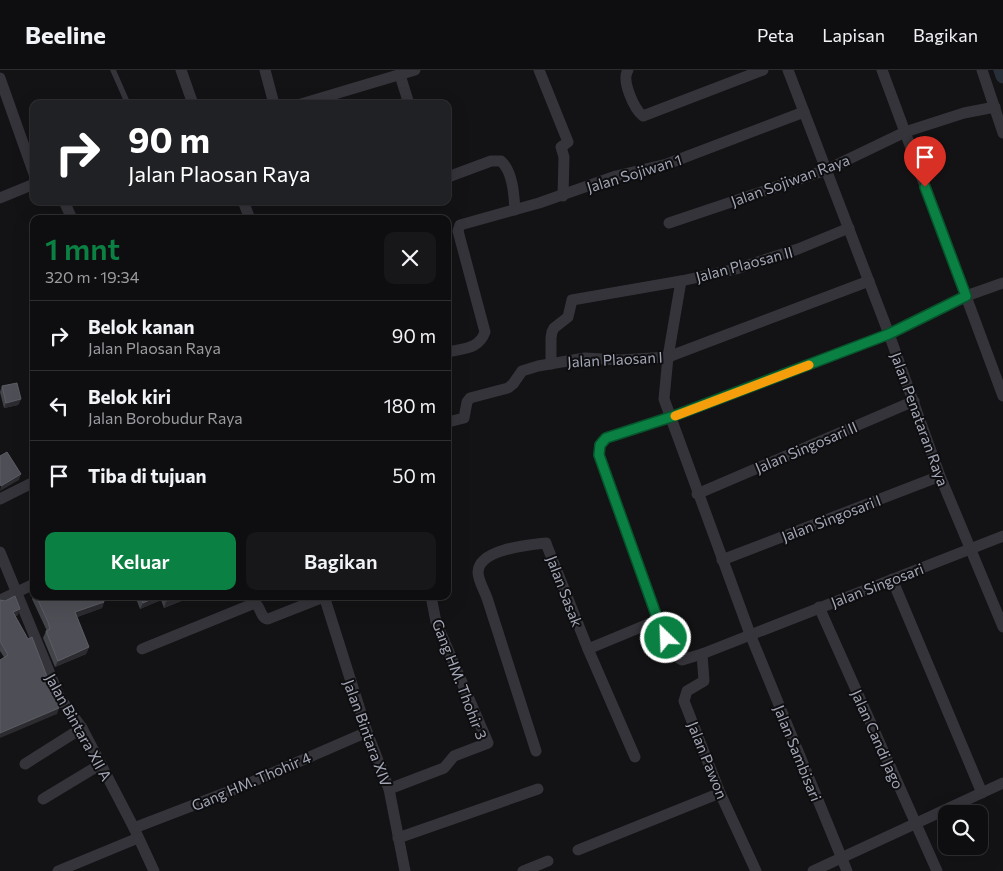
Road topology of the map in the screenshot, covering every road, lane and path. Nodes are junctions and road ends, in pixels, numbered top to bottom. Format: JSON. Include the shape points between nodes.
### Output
{"nodes":[{"id":1,"x":113,"y":70,"type":"edge"},
{"id":2,"x":181,"y":70,"type":"edge"},
{"id":3,"x":265,"y":70,"type":"edge"},
{"id":4,"x":416,"y":70,"type":"edge"},
{"id":5,"x":539,"y":70,"type":"edge"},
{"id":6,"x":628,"y":70,"type":"edge"},
{"id":7,"x":763,"y":70,"type":"edge"},
{"id":8,"x":788,"y":70,"type":"edge"},
{"id":9,"x":882,"y":70,"type":"edge"},
{"id":10,"x":982,"y":70,"type":"edge"},
{"id":11,"x":400,"y":75,"type":"junction"},
{"id":12,"x":0,"y":78,"type":"edge"},
{"id":13,"x":126,"y":100,"type":"edge"},
{"id":14,"x":192,"y":100,"type":"edge"},
{"id":15,"x":273,"y":100,"type":"edge"},
{"id":16,"x":315,"y":100,"type":"edge"},
{"id":17,"x":408,"y":100,"type":"edge"},
{"id":18,"x":994,"y":107,"type":"junction"},
{"id":19,"x":804,"y":112,"type":"junction"},
{"id":20,"x":905,"y":132,"type":"junction"},
{"id":21,"x":1003,"y":133,"type":"edge"},
{"id":22,"x":30,"y":163,"type":"edge"},
{"id":23,"x":826,"y":170,"type":"junction"},
{"id":24,"x":451,"y":176,"type":"edge"},
{"id":25,"x":30,"y":186,"type":"edge"},
{"id":26,"x":562,"y":196,"type":"junction"},
{"id":27,"x":0,"y":198,"type":"edge"},
{"id":28,"x":514,"y":210,"type":"junction"},
{"id":29,"x":669,"y":222,"type":"dead end"},
{"id":30,"x":848,"y":228,"type":"junction"},
{"id":31,"x":681,"y":281,"type":"junction"},
{"id":32,"x":869,"y":281,"type":"junction"},
{"id":33,"x":1003,"y":283,"type":"edge"},
{"id":34,"x":966,"y":296,"type":"junction"},
{"id":35,"x":889,"y":334,"type":"junction"},
{"id":36,"x":451,"y":351,"type":"edge"},
{"id":37,"x":668,"y":357,"type":"junction"},
{"id":38,"x":551,"y":364,"type":"junction"},
{"id":39,"x":1003,"y":396,"type":"edge"},
{"id":40,"x":914,"y":401,"type":"junction"},
{"id":41,"x":671,"y":417,"type":"junction"},
{"id":42,"x":451,"y":421,"type":"edge"},
{"id":43,"x":940,"y":476,"type":"junction"},
{"id":44,"x":30,"y":484,"type":"edge"},
{"id":45,"x":697,"y":494,"type":"junction"},
{"id":46,"x":0,"y":499,"type":"edge"},
{"id":47,"x":1003,"y":536,"type":"edge"},
{"id":48,"x":970,"y":549,"type":"junction"},
{"id":49,"x":0,"y":552,"type":"edge"},
{"id":50,"x":722,"y":560,"type":"junction"},
{"id":51,"x":892,"y":579,"type":"junction"},
{"id":52,"x":30,"y":586,"type":"edge"},
{"id":53,"x":15,"y":592,"type":"junction"},
{"id":54,"x":0,"y":600,"type":"edge"},
{"id":55,"x":316,"y":600,"type":"edge"},
{"id":56,"x":325,"y":600,"type":"edge"},
{"id":57,"x":432,"y":600,"type":"edge"},
{"id":58,"x":819,"y":607,"type":"junction"},
{"id":59,"x":658,"y":620,"type":"junction"},
{"id":60,"x":1003,"y":627,"type":"edge"},
{"id":61,"x":750,"y":634,"type":"junction"},
{"id":62,"x":142,"y":649,"type":"dead end"},
{"id":63,"x":588,"y":649,"type":"junction"},
{"id":64,"x":702,"y":654,"type":"junction"},
{"id":65,"x":82,"y":728,"type":"junction"},
{"id":66,"x":367,"y":732,"type":"junction"},
{"id":67,"x":536,"y":751,"type":"dead end"},
{"id":68,"x":635,"y":757,"type":"dead end"},
{"id":69,"x":25,"y":764,"type":"dead end"},
{"id":70,"x":101,"y":764,"type":"junction"},
{"id":71,"x":1003,"y":783,"type":"edge"},
{"id":72,"x":389,"y":789,"type":"junction"},
{"id":73,"x":538,"y":789,"type":"dead end"},
{"id":74,"x":720,"y":793,"type":"junction"},
{"id":75,"x":982,"y":793,"type":"junction"},
{"id":76,"x":42,"y":799,"type":"dead end"},
{"id":77,"x":915,"y":823,"type":"junction"},
{"id":78,"x":136,"y":833,"type":"junction"},
{"id":79,"x":398,"y":838,"type":"junction"},
{"id":80,"x":578,"y":850,"type":"dead end"},
{"id":81,"x":842,"y":859,"type":"junction"},
{"id":82,"x":548,"y":861,"type":"dead end"},
{"id":83,"x":58,"y":871,"type":"edge"},
{"id":84,"x":154,"y":871,"type":"edge"},
{"id":85,"x":405,"y":871,"type":"edge"},
{"id":86,"x":523,"y":871,"type":"edge"},
{"id":87,"x":756,"y":871,"type":"edge"},
{"id":88,"x":813,"y":871,"type":"edge"},
{"id":89,"x":847,"y":871,"type":"edge"},
{"id":90,"x":936,"y":871,"type":"edge"}],
"edges":[{"from":1,"to":13,"type":"lane"},
{"from":2,"to":14,"type":"street"},
{"from":3,"to":15,"type":"street"},
{"from":4,"to":11,"type":"street"},
{"from":5,"to":26,"type":"street","via":[[568,142],[561,147],[564,157]]},
{"from":6,"to":7,"type":"street","via":[[625,80],[636,108],[643,116]]},
{"from":8,"to":19,"type":"street","name":"Jalan Penataran Raya"},
{"from":9,"to":20,"type":"street"},
{"from":10,"to":18,"type":"street"},
{"from":11,"to":16,"type":"street"},
{"from":11,"to":17,"type":"street"},
{"from":12,"to":22,"type":"street"},
{"from":18,"to":20,"type":"street","name":"Jalan Sojiwan Raya"},
{"from":18,"to":21,"type":"street"},
{"from":19,"to":23,"type":"street","name":"Jalan Penataran Raya"},
{"from":19,"to":26,"type":"street","name":"Jalan Sojiwan 1","via":[[667,164],[616,176]]},
{"from":20,"to":23,"type":"street","name":"Jalan Sojiwan Raya"},
{"from":20,"to":34,"type":"street"},
{"from":23,"to":29,"type":"street","name":"Jalan Sojiwan Raya"},
{"from":23,"to":30,"type":"street","name":"Jalan Penataran Raya"},
{"from":24,"to":28,"type":"street","via":[[490,161],[501,161],[512,185]]},
{"from":25,"to":27,"type":"street"},
{"from":26,"to":28,"type":"street","name":"Jalan Sojiwan 1"},
{"from":28,"to":36,"type":"street","name":"Jalan Sojiwan 1","via":[[460,225],[458,231],[485,332],[476,345]]},
{"from":30,"to":31,"type":"street","name":"Jalan Plaosan II","via":[[798,249],[736,269]]},
{"from":30,"to":32,"type":"street","name":"Jalan Penataran Raya"},
{"from":31,"to":37,"type":"street","name":"Jalan Plaosan II"},
{"from":31,"to":38,"type":"street","via":[[572,300],[568,316],[552,332]]},
{"from":32,"to":35,"type":"street","name":"Jalan Penataran Raya"},
{"from":32,"to":37,"type":"street","name":"Jalan Plaosan I"},
{"from":33,"to":34,"type":"street"},
{"from":34,"to":35,"type":"street"},
{"from":34,"to":39,"type":"street"},
{"from":35,"to":40,"type":"street","name":"Jalan Penataran Raya"},
{"from":35,"to":41,"type":"street"},
{"from":37,"to":38,"type":"street","name":"Jalan Plaosan I","via":[[585,358]]},
{"from":37,"to":41,"type":"street","name":"Jalan Plaosan II","via":[[664,399]]},
{"from":38,"to":42,"type":"street","name":"Jalan Plaosan I","via":[[522,372],[508,388],[470,398],[464,418]]},
{"from":40,"to":43,"type":"street","name":"Jalan Penataran Raya"},
{"from":40,"to":45,"type":"street","name":"Jalan Singosari II"},
{"from":41,"to":45,"type":"street","name":"Jalan Plaosan II"},
{"from":41,"to":59,"type":"street","via":[[606,438],[600,445],[599,455]]},
{"from":43,"to":48,"type":"street","name":"Jalan Penataran Raya"},
{"from":43,"to":50,"type":"street","name":"Jalan Singosari I"},
{"from":44,"to":46,"type":"street"},
{"from":45,"to":50,"type":"street","name":"Jalan Sambisari"},
{"from":47,"to":48,"type":"street","name":"Jalan Singosari"},
{"from":48,"to":51,"type":"street","name":"Jalan Singosari"},
{"from":48,"to":60,"type":"street","name":"Jalan Penataran Raya"},
{"from":49,"to":53,"type":"street","name":"Jalan Bintara XII A"},
{"from":50,"to":61,"type":"street","name":"Jalan Sambisari"},
{"from":51,"to":58,"type":"street","name":"Jalan Singosari"},
{"from":51,"to":75,"type":"street"},
{"from":52,"to":53,"type":"street"},
{"from":53,"to":54,"type":"street"},
{"from":53,"to":65,"type":"street","name":"Jalan Bintara XII A","via":[[60,698]]},
{"from":55,"to":62,"type":"street","via":[[268,619],[263,617],[255,603]]},
{"from":56,"to":66,"type":"street","name":"Jalan Bintara XIV"},
{"from":57,"to":72,"type":"street","name":"Gang HM. Thohir 3","via":[[436,622],[488,743],[454,756],[444,768]]},
{"from":58,"to":61,"type":"street","name":"Jalan Singosari"},
{"from":58,"to":77,"type":"street","name":"Jalan Candi Jago"},
{"from":59,"to":63,"type":"street"},
{"from":59,"to":64,"type":"street","via":[[677,658],[682,660]]},
{"from":61,"to":64,"type":"street"},
{"from":61,"to":81,"type":"street","name":"Jalan Sambisari"},
{"from":63,"to":67,"type":"street","name":"Jalan Sasak","via":[[546,543],[502,550],[483,560],[478,567],[478,575]]},
{"from":63,"to":68,"type":"street"},
{"from":64,"to":74,"type":"street","name":"Jalan Pawon","via":[[704,681],[687,691],[684,701]]},
{"from":65,"to":69,"type":"street"},
{"from":65,"to":70,"type":"street","name":"Jalan Bintara XII A"},
{"from":66,"to":72,"type":"street","name":"Jalan Bintara XIV"},
{"from":66,"to":78,"type":"street","name":"Gang HM. Thohir 4"},
{"from":70,"to":76,"type":"street"},
{"from":70,"to":78,"type":"street","name":"Jalan Bintara XII A"},
{"from":71,"to":75,"type":"street"},
{"from":72,"to":79,"type":"street","name":"Jalan Bintara XIV"},
{"from":73,"to":79,"type":"street"},
{"from":74,"to":80,"type":"street"},
{"from":74,"to":87,"type":"street","name":"Jalan Pawon"},
{"from":75,"to":77,"type":"street"},
{"from":77,"to":81,"type":"street"},
{"from":77,"to":90,"type":"street","name":"Jalan Candi Jago"},
{"from":78,"to":83,"type":"street","name":"Gang HM. Thohir 4"},
{"from":78,"to":84,"type":"street","name":"Jalan Bintara XII A"},
{"from":79,"to":85,"type":"street","name":"Jalan Bintara XIV"},
{"from":81,"to":88,"type":"street"},
{"from":81,"to":89,"type":"street","name":"Jalan Sambisari"},
{"from":82,"to":86,"type":"street"}]}
